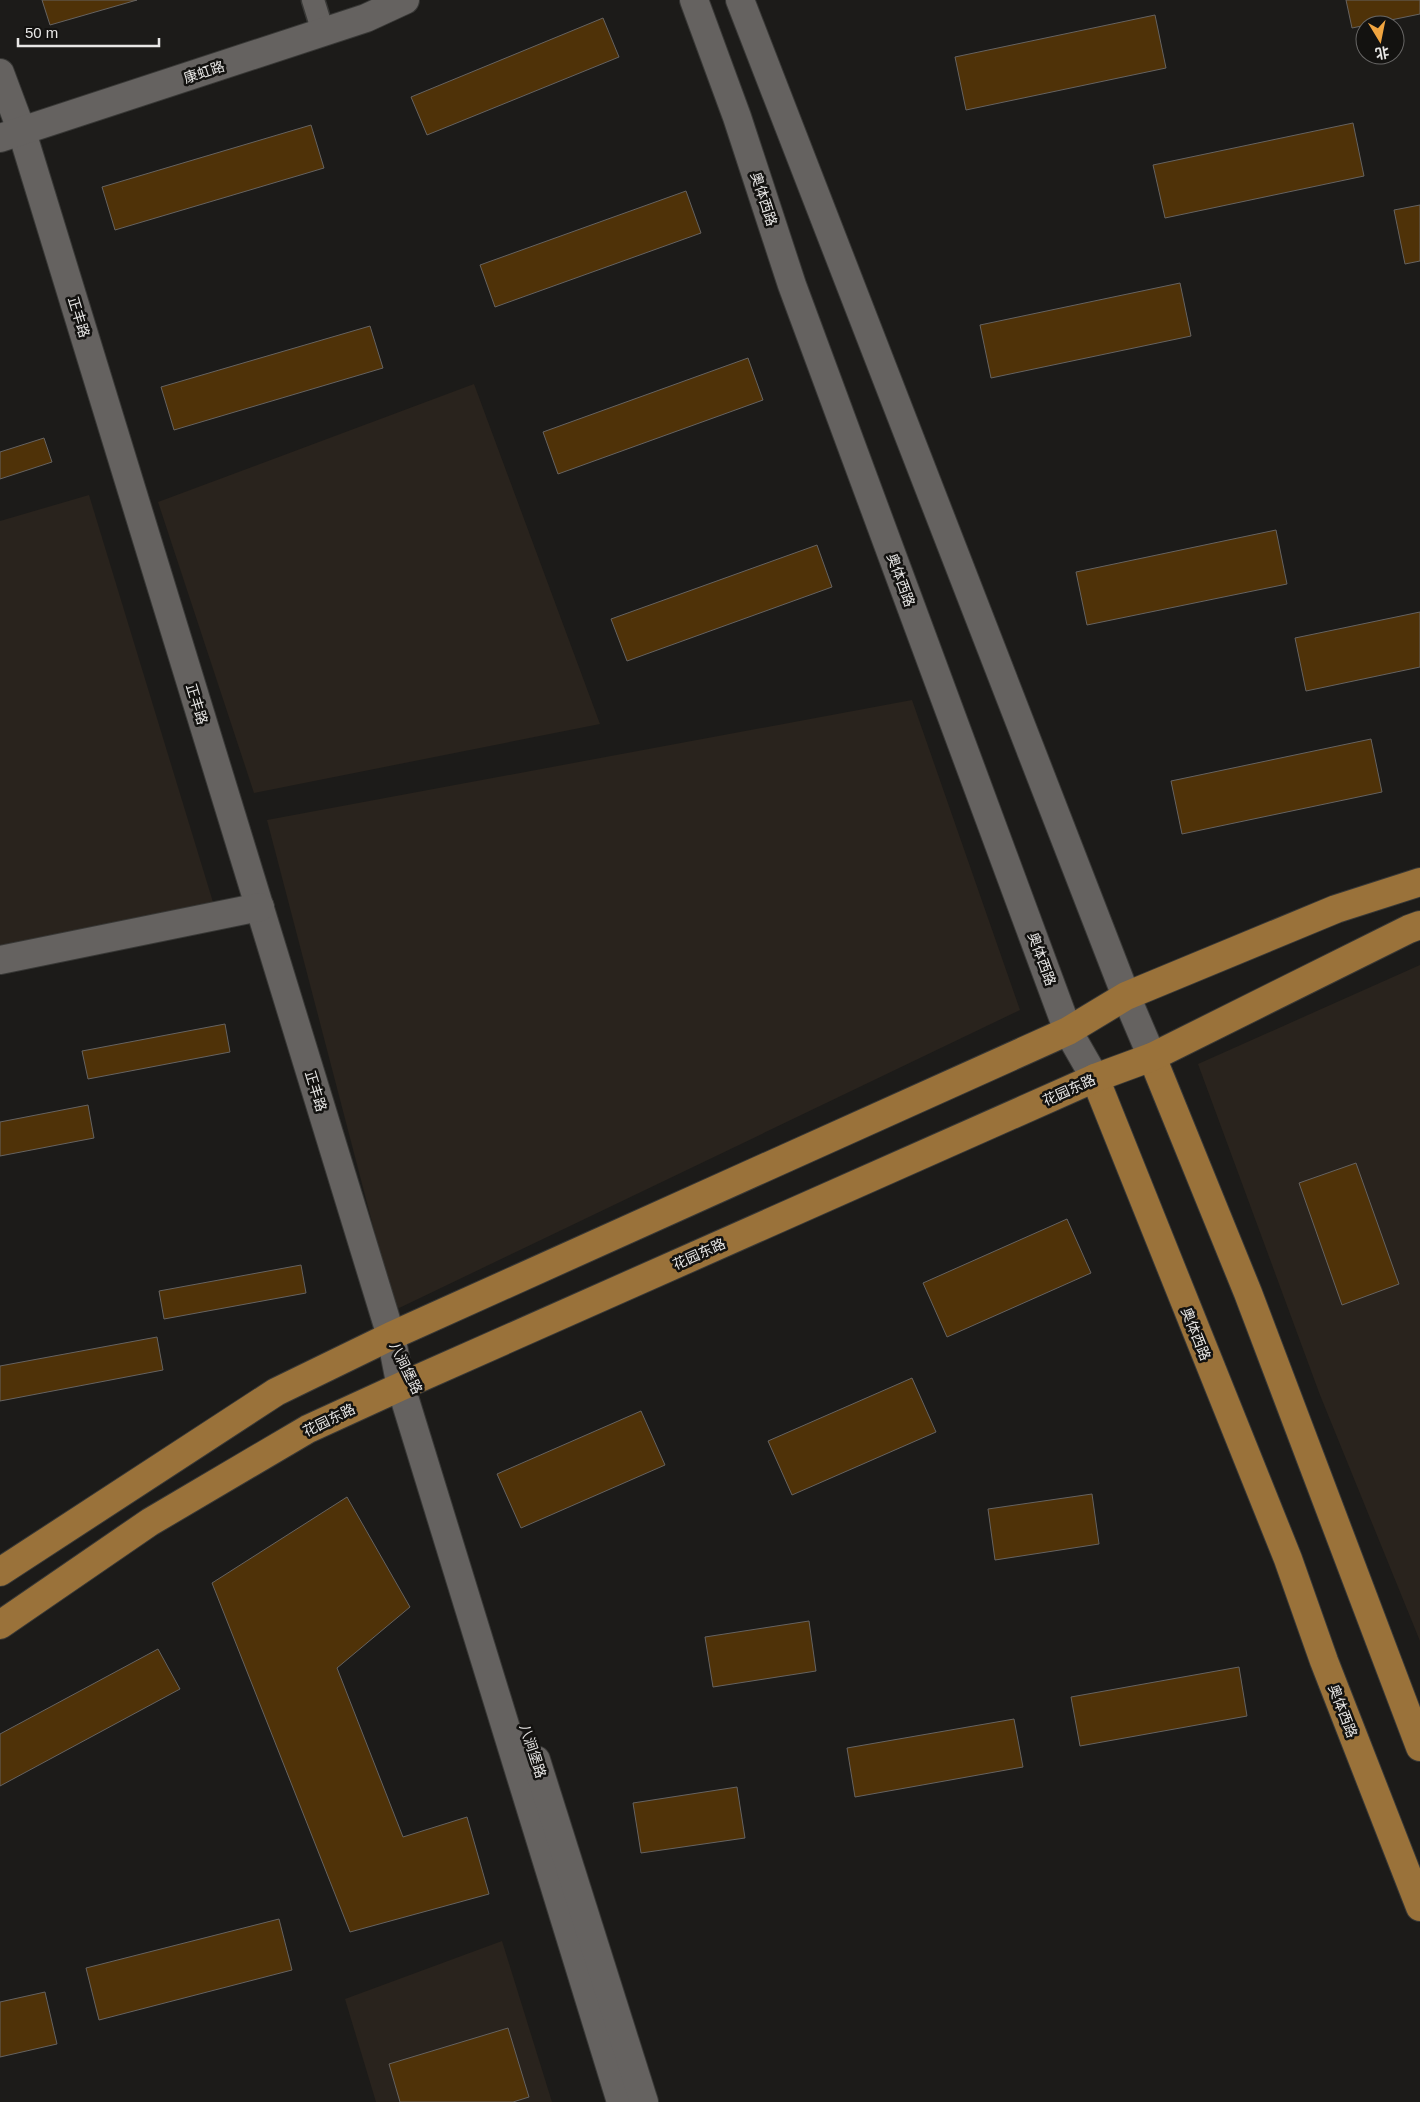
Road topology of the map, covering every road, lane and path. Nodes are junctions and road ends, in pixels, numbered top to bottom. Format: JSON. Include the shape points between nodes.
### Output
{"nodes":[{"id":1,"x":312,"y":0,"type":"edge"},
{"id":2,"x":405,"y":0,"type":"edge"},
{"id":3,"x":694,"y":0,"type":"edge"},
{"id":4,"x":740,"y":0,"type":"edge"},
{"id":5,"x":323,"y":32,"type":"junction"},
{"id":6,"x":0,"y":73,"type":"edge"},
{"id":7,"x":11,"y":135,"type":"edge"},
{"id":8,"x":1420,"y":882,"type":"edge"},
{"id":9,"x":260,"y":907,"type":"junction"},
{"id":10,"x":1420,"y":925,"type":"edge"},
{"id":11,"x":0,"y":960,"type":"edge"},
{"id":12,"x":1126,"y":996,"type":"junction"},
{"id":13,"x":1068,"y":1032,"type":"junction"},
{"id":14,"x":1152,"y":1057,"type":"junction"},
{"id":15,"x":1095,"y":1078,"type":"junction"},
{"id":16,"x":391,"y":1336,"type":"junction"},
{"id":17,"x":408,"y":1383,"type":"junction"},
{"id":18,"x":0,"y":1572,"type":"edge"},
{"id":19,"x":0,"y":1625,"type":"edge"},
{"id":20,"x":1420,"y":1747,"type":"edge"},
{"id":21,"x":1420,"y":1907,"type":"edge"},
{"id":22,"x":621,"y":2102,"type":"edge"},
{"id":23,"x":644,"y":2102,"type":"edge"}],
"edges":[{"from":1,"to":5,"type":"street"},
{"from":2,"to":5,"type":"street","name":"康虹路","via":[[366,18]]},
{"from":3,"to":13,"type":"street","name":"奥体西路","via":[[792,284]]},
{"from":4,"to":12,"type":"street"},
{"from":5,"to":7,"type":"street","name":"康虹路"},
{"from":6,"to":7,"type":"street","name":"正丰路"},
{"from":7,"to":9,"type":"street","name":"正丰路"},
{"from":8,"to":12,"type":"main road","via":[[1336,910]]},
{"from":9,"to":11,"type":"street"},
{"from":9,"to":16,"type":"street","name":"正丰路"},
{"from":10,"to":14,"type":"main road","name":"花园东路"},
{"from":12,"to":13,"type":"main road"},
{"from":12,"to":14,"type":"street"},
{"from":13,"to":15,"type":"street","name":"奥体西路"},
{"from":13,"to":16,"type":"main road"},
{"from":14,"to":15,"type":"main road","name":"花园东路"},
{"from":14,"to":20,"type":"main road","via":[[1248,1293]]},
{"from":15,"to":17,"type":"main road","name":"花园东路"},
{"from":15,"to":21,"type":"main road","name":"奥体西路","via":[[1288,1559],[1324,1661]]},
{"from":16,"to":17,"type":"street","name":"八涧堡路"},
{"from":16,"to":18,"type":"main road","via":[[276,1392]]},
{"from":17,"to":19,"type":"main road","name":"花园东路","via":[[308,1429],[150,1522]]},
{"from":17,"to":22,"type":"street","name":"八涧堡路"},
{"from":17,"to":23,"type":"street","name":"八涧堡路"}]}
